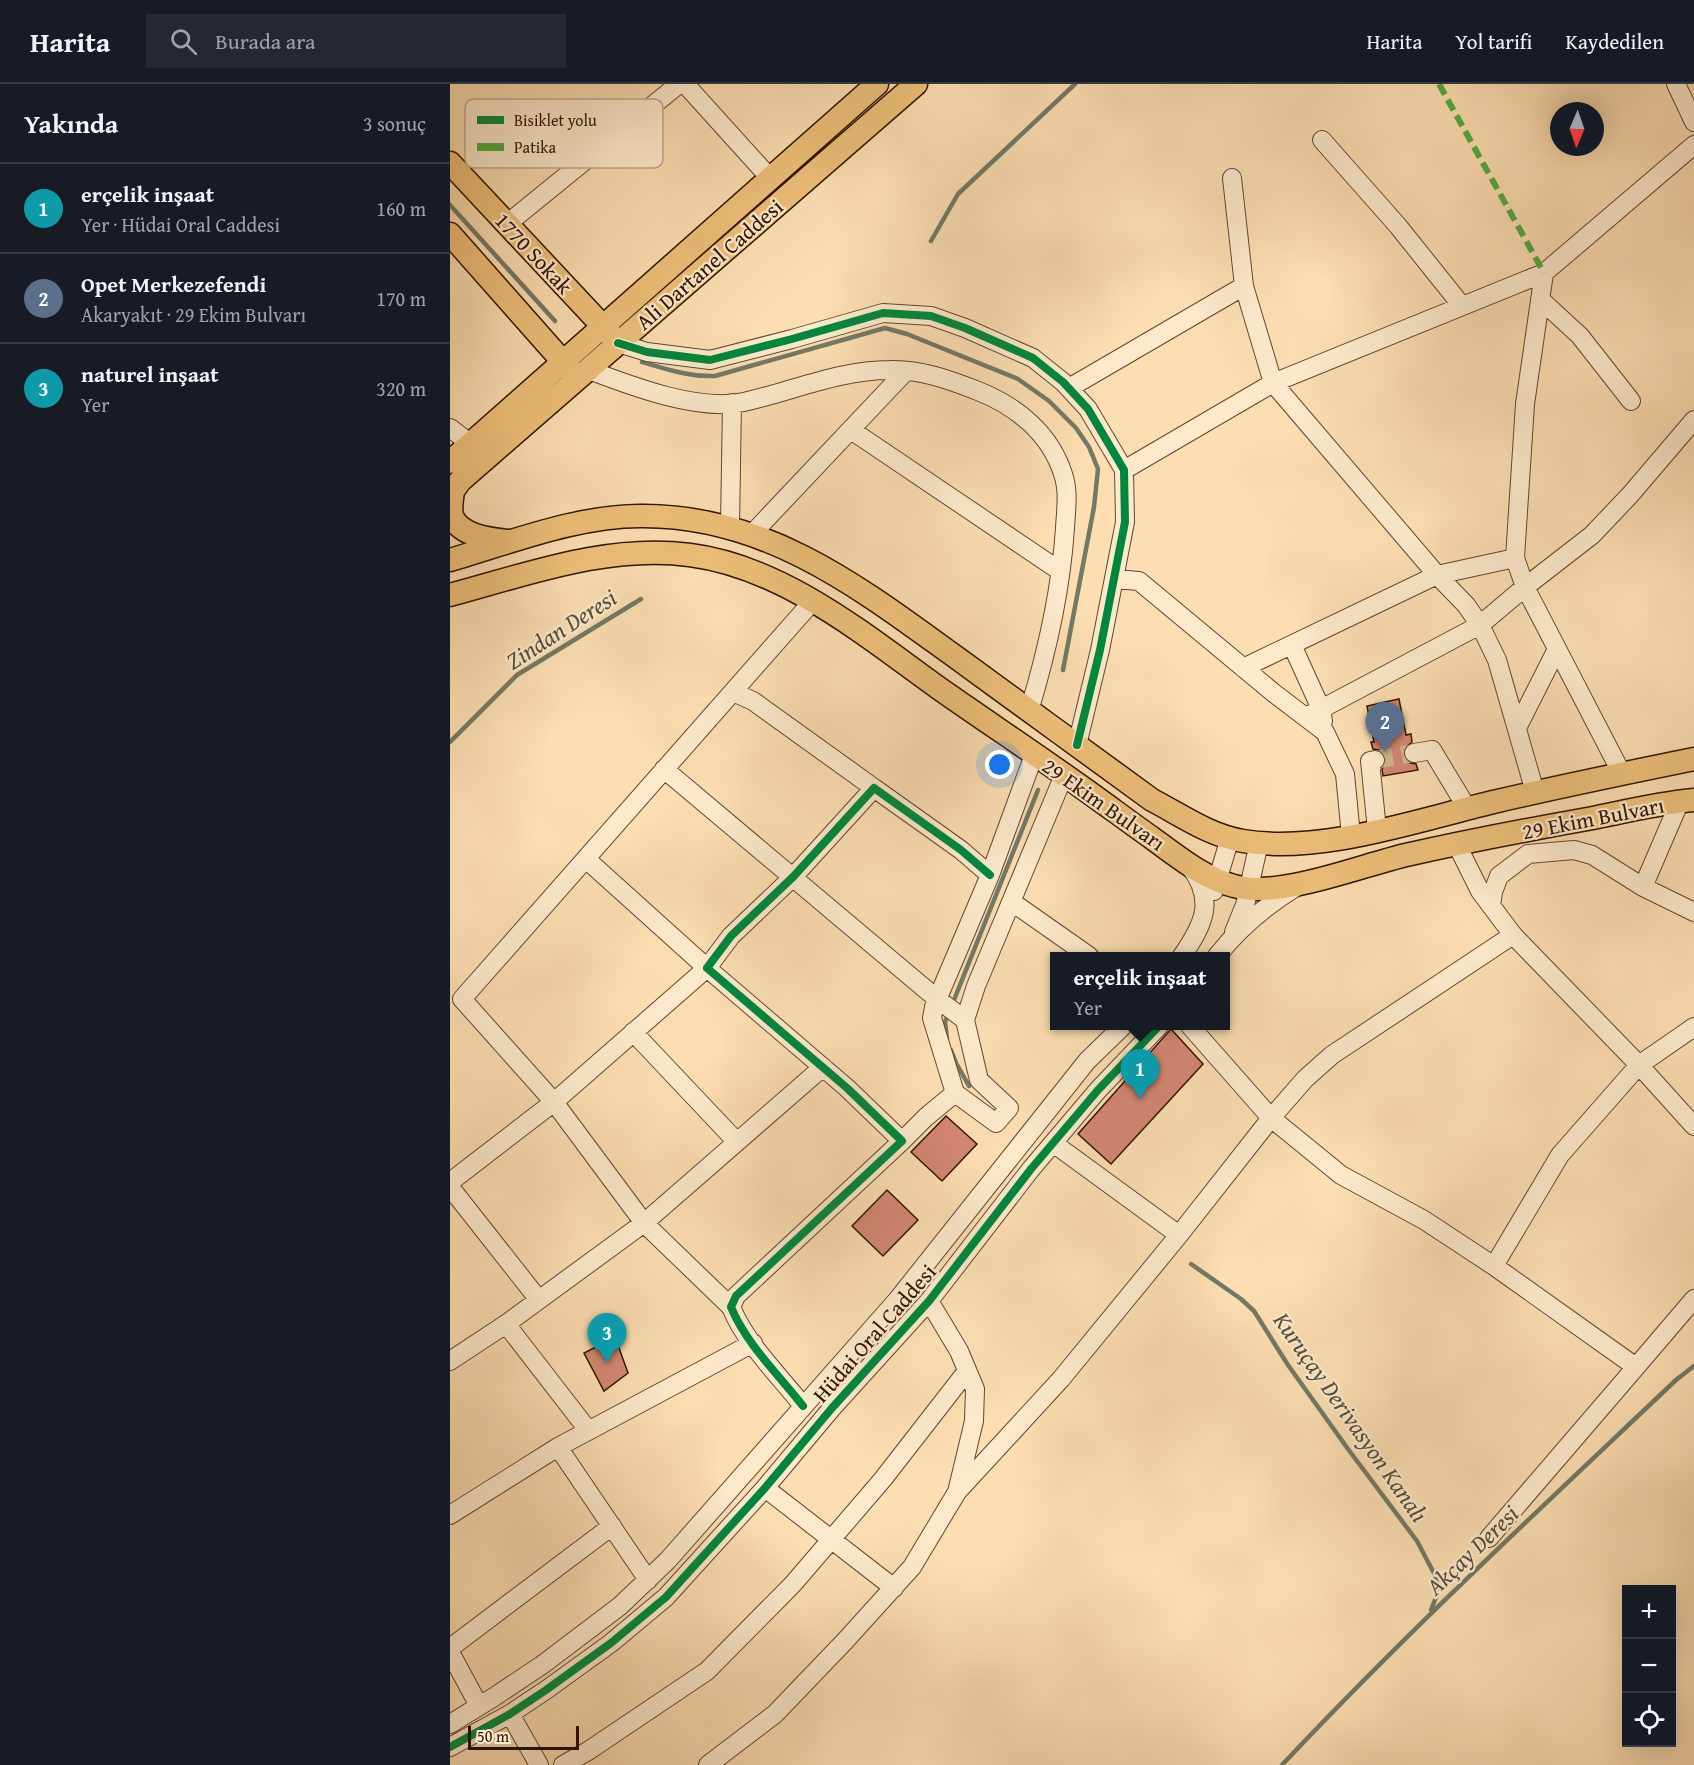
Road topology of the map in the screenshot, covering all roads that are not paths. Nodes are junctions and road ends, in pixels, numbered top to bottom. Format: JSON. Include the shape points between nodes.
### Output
{"nodes":[{"id":1,"x":679,"y":84,"type":"edge"},
{"id":2,"x":685,"y":84,"type":"edge"},
{"id":3,"x":877,"y":84,"type":"edge"},
{"id":4,"x":916,"y":84,"type":"edge"},
{"id":5,"x":1676,"y":84,"type":"edge"},
{"id":6,"x":661,"y":99,"type":"edge"},
{"id":7,"x":1694,"y":122,"type":"edge"},
{"id":8,"x":1322,"y":140,"type":"dead end"},
{"id":9,"x":1694,"y":145,"type":"edge"},
{"id":10,"x":450,"y":163,"type":"edge"},
{"id":11,"x":576,"y":168,"type":"edge"},
{"id":12,"x":770,"y":178,"type":"junction"},
{"id":13,"x":1232,"y":178,"type":"dead end"},
{"id":14,"x":507,"y":224,"type":"junction"},
{"id":15,"x":450,"y":234,"type":"edge"},
{"id":16,"x":1544,"y":273,"type":"junction"},
{"id":17,"x":1244,"y":286,"type":"junction"},
{"id":18,"x":1540,"y":299,"type":"junction"},
{"id":19,"x":1462,"y":306,"type":"junction"},
{"id":20,"x":603,"y":326,"type":"junction"},
{"id":21,"x":618,"y":343,"type":"junction"},
{"id":22,"x":563,"y":361,"type":"junction"},
{"id":23,"x":906,"y":371,"type":"junction"},
{"id":24,"x":583,"y":374,"type":"junction"},
{"id":25,"x":1273,"y":383,"type":"junction"},
{"id":26,"x":1069,"y":388,"type":"junction"},
{"id":27,"x":1631,"y":401,"type":"dead end"},
{"id":28,"x":732,"y":403,"type":"junction"},
{"id":29,"x":1694,"y":420,"type":"edge"},
{"id":30,"x":450,"y":428,"type":"edge"},
{"id":31,"x":851,"y":430,"type":"junction"},
{"id":32,"x":471,"y":444,"type":"junction"},
{"id":33,"x":450,"y":462,"type":"edge"},
{"id":34,"x":1124,"y":470,"type":"junction"},
{"id":35,"x":451,"y":493,"type":"edge"},
{"id":36,"x":730,"y":527,"type":"junction"},
{"id":37,"x":752,"y":534,"type":"junction"},
{"id":38,"x":516,"y":541,"type":"junction"},
{"id":39,"x":1515,"y":558,"type":"junction"},
{"id":40,"x":450,"y":560,"type":"edge"},
{"id":41,"x":1060,"y":571,"type":"junction"},
{"id":42,"x":1437,"y":575,"type":"junction"},
{"id":43,"x":1115,"y":579,"type":"junction"},
{"id":44,"x":1525,"y":587,"type":"junction"},
{"id":45,"x":450,"y":595,"type":"edge"},
{"id":46,"x":812,"y":602,"type":"junction"},
{"id":47,"x":1480,"y":625,"type":"junction"},
{"id":48,"x":1292,"y":645,"type":"junction"},
{"id":49,"x":1557,"y":649,"type":"junction"},
{"id":50,"x":1243,"y":668,"type":"junction"},
{"id":51,"x":733,"y":692,"type":"junction"},
{"id":52,"x":1029,"y":711,"type":"junction"},
{"id":53,"x":1313,"y":713,"type":"junction"},
{"id":54,"x":1517,"y":728,"type":"junction"},
{"id":55,"x":1077,"y":745,"type":"junction"},
{"id":56,"x":1694,"y":747,"type":"edge"},
{"id":57,"x":1414,"y":753,"type":"tunnel mouth"},
{"id":58,"x":1034,"y":755,"type":"junction"},
{"id":59,"x":1694,"y":759,"type":"edge"},
{"id":60,"x":1375,"y":760,"type":"dead end"},
{"id":61,"x":1660,"y":766,"type":"junction"},
{"id":62,"x":664,"y":769,"type":"junction"},
{"id":63,"x":1622,"y":774,"type":"junction"},
{"id":64,"x":1064,"y":775,"type":"junction"},
{"id":65,"x":874,"y":788,"type":"junction"},
{"id":66,"x":1535,"y":792,"type":"junction"},
{"id":67,"x":1687,"y":800,"type":"edge"},
{"id":68,"x":1467,"y":808,"type":"junction"},
{"id":69,"x":1377,"y":830,"type":"junction"},
{"id":70,"x":1351,"y":836,"type":"junction"},
{"id":71,"x":1230,"y":838,"type":"junction"},
{"id":72,"x":1259,"y":843,"type":"junction"},
{"id":73,"x":1457,"y":844,"type":"junction"},
{"id":74,"x":586,"y":859,"type":"junction"},
{"id":75,"x":1189,"y":865,"type":"junction"},
{"id":76,"x":990,"y":875,"type":"junction"},
{"id":77,"x":793,"y":877,"type":"junction"},
{"id":78,"x":1218,"y":880,"type":"junction"},
{"id":79,"x":1301,"y":883,"type":"junction"},
{"id":80,"x":1643,"y":887,"type":"junction"},
{"id":81,"x":1249,"y":889,"type":"junction"},
{"id":82,"x":1012,"y":903,"type":"junction"},
{"id":83,"x":1491,"y":906,"type":"junction"},
{"id":84,"x":1694,"y":912,"type":"edge"},
{"id":85,"x":1202,"y":922,"type":"junction"},
{"id":86,"x":1513,"y":935,"type":"junction"},
{"id":87,"x":1232,"y":937,"type":"junction"},
{"id":88,"x":1082,"y":952,"type":"edge"},
{"id":89,"x":1185,"y":952,"type":"edge"},
{"id":90,"x":1221,"y":952,"type":"edge"},
{"id":91,"x":707,"y":968,"type":"junction"},
{"id":92,"x":939,"y":1001,"type":"junction"},
{"id":93,"x":456,"y":1004,"type":"edge"},
{"id":94,"x":961,"y":1018,"type":"junction"},
{"id":95,"x":1694,"y":1027,"type":"edge"},
{"id":96,"x":1119,"y":1030,"type":"edge"},
{"id":97,"x":1155,"y":1030,"type":"edge"},
{"id":98,"x":1194,"y":1030,"type":"edge"},
{"id":99,"x":633,"y":1032,"type":"junction"},
{"id":100,"x":1639,"y":1065,"type":"junction"},
{"id":101,"x":823,"y":1066,"type":"junction"},
{"id":102,"x":955,"y":1093,"type":"junction"},
{"id":103,"x":554,"y":1102,"type":"junction"},
{"id":104,"x":1271,"y":1118,"type":"junction"},
{"id":105,"x":1694,"y":1126,"type":"edge"},
{"id":106,"x":736,"y":1141,"type":"junction"},
{"id":107,"x":902,"y":1141,"type":"junction"},
{"id":108,"x":1053,"y":1143,"type":"junction"},
{"id":109,"x":450,"y":1182,"type":"edge"},
{"id":110,"x":450,"y":1187,"type":"edge"},
{"id":111,"x":644,"y":1223,"type":"junction"},
{"id":112,"x":1179,"y":1235,"type":"junction"},
{"id":113,"x":1494,"y":1266,"type":"junction"},
{"id":114,"x":1694,"y":1299,"type":"edge"},
{"id":115,"x":539,"y":1300,"type":"junction"},
{"id":116,"x":929,"y":1301,"type":"junction"},
{"id":117,"x":731,"y":1307,"type":"junction"},
{"id":118,"x":506,"y":1324,"type":"junction"},
{"id":119,"x":753,"y":1343,"type":"junction"},
{"id":120,"x":450,"y":1361,"type":"edge"},
{"id":121,"x":1636,"y":1367,"type":"junction"},
{"id":122,"x":967,"y":1371,"type":"junction"},
{"id":123,"x":804,"y":1406,"type":"junction"},
{"id":124,"x":588,"y":1430,"type":"junction"},
{"id":125,"x":558,"y":1447,"type":"junction"},
{"id":126,"x":765,"y":1488,"type":"junction"},
{"id":127,"x":957,"y":1492,"type":"junction"},
{"id":128,"x":450,"y":1515,"type":"edge"},
{"id":129,"x":612,"y":1526,"type":"junction"},
{"id":130,"x":1489,"y":1538,"type":"dead end"},
{"id":131,"x":831,"y":1540,"type":"junction"},
{"id":132,"x":648,"y":1580,"type":"junction"},
{"id":133,"x":894,"y":1587,"type":"junction"},
{"id":134,"x":450,"y":1650,"type":"edge"},
{"id":135,"x":479,"y":1706,"type":"junction"},
{"id":136,"x":510,"y":1714,"type":"junction"},
{"id":137,"x":450,"y":1724,"type":"edge"},
{"id":138,"x":450,"y":1747,"type":"edge"},
{"id":139,"x":539,"y":1765,"type":"edge"},
{"id":140,"x":563,"y":1765,"type":"edge"},
{"id":141,"x":708,"y":1765,"type":"edge"}],
"edges":[{"from":1,"to":6,"type":"street"},
{"from":2,"to":12,"type":"street"},
{"from":3,"to":12,"type":"main road","name":"Ali Dartanel Caddesi"},
{"from":4,"to":21,"type":"main road","name":"Ali Dartanel Caddesi"},
{"from":5,"to":7,"type":"street"},
{"from":8,"to":19,"type":"street"},
{"from":9,"to":16,"type":"street"},
{"from":10,"to":14,"type":"main road","name":"1770 Sokak"},
{"from":11,"to":14,"type":"street"},
{"from":12,"to":20,"type":"main road","name":"Ali Dartanel Caddesi"},
{"from":13,"to":17,"type":"street"},
{"from":14,"to":20,"type":"main road","name":"1770 Sokak"},
{"from":15,"to":22,"type":"main road"},
{"from":16,"to":18,"type":"street"},
{"from":16,"to":19,"type":"street"},
{"from":17,"to":25,"type":"street"},
{"from":17,"to":26,"type":"street"},
{"from":18,"to":27,"type":"street","via":[[1580,336]]},
{"from":18,"to":39,"type":"street","via":[[1525,404]]},
{"from":19,"to":25,"type":"street"},
{"from":20,"to":21,"type":"main road","name":"1770 Sokak"},
{"from":20,"to":22,"type":"main road","name":"Ali Dartanel Caddesi"},
{"from":21,"to":24,"type":"main road","name":"Ali Dartanel Caddesi"},
{"from":21,"to":26,"type":"street","via":[[647,352],[710,360],[883,313],[931,316],[1033,358]]},
{"from":22,"to":24,"type":"main road"},
{"from":22,"to":32,"type":"main road","name":"Ali Dartanel Caddesi"},
{"from":23,"to":28,"type":"street","via":[[847,374]]},
{"from":23,"to":31,"type":"street"},
{"from":23,"to":41,"type":"street","via":[[952,381],[1000,400],[1048,442],[1064,474],[1067,500]]},
{"from":24,"to":28,"type":"street","via":[[680,398]]},
{"from":24,"to":35,"type":"main road","name":"Ali Dartanel Caddesi"},
{"from":25,"to":34,"type":"street"},
{"from":25,"to":42,"type":"street"},
{"from":26,"to":34,"type":"street","via":[[1088,409]]},
{"from":28,"to":36,"type":"street"},
{"from":29,"to":44,"type":"street","via":[[1592,535]]},
{"from":30,"to":32,"type":"street"},
{"from":31,"to":37,"type":"street"},
{"from":31,"to":41,"type":"street"},
{"from":32,"to":33,"type":"main road","name":"Ali Dartanel Caddesi"},
{"from":34,"to":43,"type":"street","via":[[1125,522]]},
{"from":35,"to":38,"type":"main road","via":[[452,516],[462,528],[482,537]]},
{"from":36,"to":37,"type":"main road","name":"29 Ekim Bulvarı"},
{"from":36,"to":38,"type":"main road","name":"29 Ekim Bulvarı","via":[[687,518],[615,517]]},
{"from":37,"to":52,"type":"main road","name":"29 Ekim Bulvarı","via":[[779,544],[858,587]]},
{"from":38,"to":40,"type":"main road","name":"29 Ekim Bulvarı"},
{"from":39,"to":42,"type":"street"},
{"from":39,"to":44,"type":"street"},
{"from":41,"to":52,"type":"street","via":[[1044,663]]},
{"from":42,"to":47,"type":"street"},
{"from":42,"to":48,"type":"street"},
{"from":43,"to":50,"type":"street","via":[[1139,581]]},
{"from":43,"to":55,"type":"street"},
{"from":44,"to":47,"type":"street"},
{"from":44,"to":49,"type":"street"},
{"from":45,"to":46,"type":"main road","name":"29 Ekim Bulvarı","via":[[587,558],[658,553],[726,562],[782,584]]},
{"from":46,"to":51,"type":"street"},
{"from":46,"to":58,"type":"main road","name":"29 Ekim Bulvarı","via":[[845,621]]},
{"from":47,"to":53,"type":"street"},
{"from":47,"to":54,"type":"street","via":[[1497,660]]},
{"from":48,"to":50,"type":"street"},
{"from":48,"to":53,"type":"street"},
{"from":49,"to":54,"type":"street"},
{"from":49,"to":63,"type":"street"},
{"from":50,"to":53,"type":"street"},
{"from":51,"to":62,"type":"street"},
{"from":51,"to":65,"type":"street","via":[[753,701]]},
{"from":52,"to":55,"type":"main road","name":"29 Ekim Bulvarı"},
{"from":53,"to":70,"type":"street","via":[[1345,774]]},
{"from":54,"to":66,"type":"street"},
{"from":55,"to":71,"type":"main road","name":"29 Ekim Bulvarı","via":[[1152,800]]},
{"from":56,"to":61,"type":"street"},
{"from":57,"to":68,"type":"street","via":[[1432,750]]},
{"from":58,"to":64,"type":"main road","name":"29 Ekim Bulvarı"},
{"from":58,"to":76,"type":"street"},
{"from":59,"to":61,"type":"main road","name":"29 Ekim Bulvarı"},
{"from":60,"to":69,"type":"street","via":[[1370,761]]},
{"from":61,"to":63,"type":"main road","name":"29 Ekim Bulvarı"},
{"from":62,"to":74,"type":"street"},
{"from":62,"to":77,"type":"street"},
{"from":63,"to":66,"type":"main road","name":"29 Ekim Bulvarı"},
{"from":64,"to":75,"type":"main road","name":"29 Ekim Bulvarı"},
{"from":64,"to":82,"type":"street"},
{"from":65,"to":76,"type":"street"},
{"from":65,"to":77,"type":"street"},
{"from":66,"to":68,"type":"main road","name":"29 Ekim Bulvarı"},
{"from":67,"to":73,"type":"main road","name":"29 Ekim Bulvarı"},
{"from":67,"to":80,"type":"street"},
{"from":68,"to":69,"type":"main road","name":"29 Ekim Bulvarı"},
{"from":69,"to":70,"type":"main road","name":"29 Ekim Bulvarı"},
{"from":70,"to":72,"type":"main road","name":"29 Ekim Bulvarı"},
{"from":71,"to":72,"type":"main road","name":"29 Ekim Bulvarı"},
{"from":71,"to":78,"type":"street"},
{"from":72,"to":81,"type":"street"},
{"from":73,"to":79,"type":"main road","name":"29 Ekim Bulvarı"},
{"from":73,"to":83,"type":"street"},
{"from":74,"to":91,"type":"street"},
{"from":74,"to":93,"type":"street"},
{"from":75,"to":78,"type":"main road","name":"29 Ekim Bulvarı"},
{"from":75,"to":85,"type":"street","via":[[1203,891]]},
{"from":76,"to":92,"type":"street"},
{"from":77,"to":91,"type":"street","via":[[731,936]]},
{"from":77,"to":92,"type":"street"},
{"from":78,"to":81,"type":"main road","name":"29 Ekim Bulvarı"},
{"from":78,"to":85,"type":"street"},
{"from":79,"to":81,"type":"main road","name":"29 Ekim Bulvarı"},
{"from":79,"to":87,"type":"street"},
{"from":80,"to":83,"type":"street","via":[[1592,855],[1574,850],[1551,851],[1527,854],[1499,876]]},
{"from":80,"to":84,"type":"street"},
{"from":81,"to":87,"type":"street"},
{"from":82,"to":88,"type":"street"},
{"from":82,"to":94,"type":"street"},
{"from":83,"to":86,"type":"street"},
{"from":85,"to":89,"type":"street"},
{"from":86,"to":100,"type":"street"},
{"from":86,"to":104,"type":"street","via":[[1332,1056],[1305,1079]]},
{"from":87,"to":90,"type":"street"},
{"from":91,"to":99,"type":"street"},
{"from":91,"to":101,"type":"street"},
{"from":92,"to":94,"type":"street"},
{"from":92,"to":102,"type":"street","via":[[932,1018]]},
{"from":93,"to":103,"type":"street"},
{"from":94,"to":102,"type":"street","via":[[979,1080],[1009,1108],[996,1123]]},
{"from":95,"to":100,"type":"street"},
{"from":96,"to":123,"type":"street","name":"Hüdai Oral Caddesi","via":[[1087,1061],[912,1282]]},
{"from":97,"to":108,"type":"street","name":"Hüdai Oral Caddesi"},
{"from":98,"to":104,"type":"street"},
{"from":99,"to":103,"type":"street"},
{"from":99,"to":106,"type":"street"},
{"from":100,"to":105,"type":"street"},
{"from":100,"to":113,"type":"street","via":[[1560,1155]]},
{"from":101,"to":106,"type":"street"},
{"from":101,"to":107,"type":"street"},
{"from":102,"to":107,"type":"street"},
{"from":103,"to":109,"type":"street"},
{"from":103,"to":111,"type":"street"},
{"from":104,"to":112,"type":"street"},
{"from":104,"to":113,"type":"street","via":[[1341,1175],[1424,1220]]},
{"from":106,"to":111,"type":"street"},
{"from":107,"to":117,"type":"street","via":[[736,1296]]},
{"from":108,"to":112,"type":"street"},
{"from":108,"to":116,"type":"street","name":"Hüdai Oral Caddesi"},
{"from":110,"to":115,"type":"street"},
{"from":111,"to":115,"type":"street"},
{"from":111,"to":117,"type":"street"},
{"from":112,"to":127,"type":"street","via":[[1061,1378]]},
{"from":113,"to":121,"type":"street"},
{"from":114,"to":121,"type":"street"},
{"from":115,"to":118,"type":"street"},
{"from":116,"to":122,"type":"street"},
{"from":116,"to":126,"type":"street","name":"Hüdai Oral Caddesi"},
{"from":117,"to":119,"type":"street"},
{"from":118,"to":120,"type":"street"},
{"from":118,"to":124,"type":"street"},
{"from":119,"to":123,"type":"street"},
{"from":119,"to":124,"type":"street"},
{"from":121,"to":130,"type":"street"},
{"from":122,"to":127,"type":"street","via":[[975,1389],[974,1421]]},
{"from":122,"to":131,"type":"street"},
{"from":123,"to":132,"type":"street","name":"Hüdai Oral Caddesi"},
{"from":124,"to":125,"type":"street"},
{"from":125,"to":128,"type":"street"},
{"from":125,"to":129,"type":"street"},
{"from":126,"to":131,"type":"street"},
{"from":126,"to":136,"type":"street","name":"Hüdai Oral Caddesi","via":[[666,1597]]},
{"from":127,"to":133,"type":"street","via":[[912,1567]]},
{"from":129,"to":132,"type":"street"},
{"from":129,"to":134,"type":"street"},
{"from":131,"to":133,"type":"street"},
{"from":131,"to":140,"type":"street","via":[[707,1671]]},
{"from":132,"to":135,"type":"street","name":"Hüdai Oral Caddesi","via":[[621,1606],[542,1665]]},
{"from":133,"to":141,"type":"street","via":[[775,1714]]},
{"from":134,"to":135,"type":"street"},
{"from":135,"to":137,"type":"street","name":"Hüdai Oral Caddesi"},
{"from":136,"to":138,"type":"street","name":"Hüdai Oral Caddesi"},
{"from":136,"to":139,"type":"street"}]}
